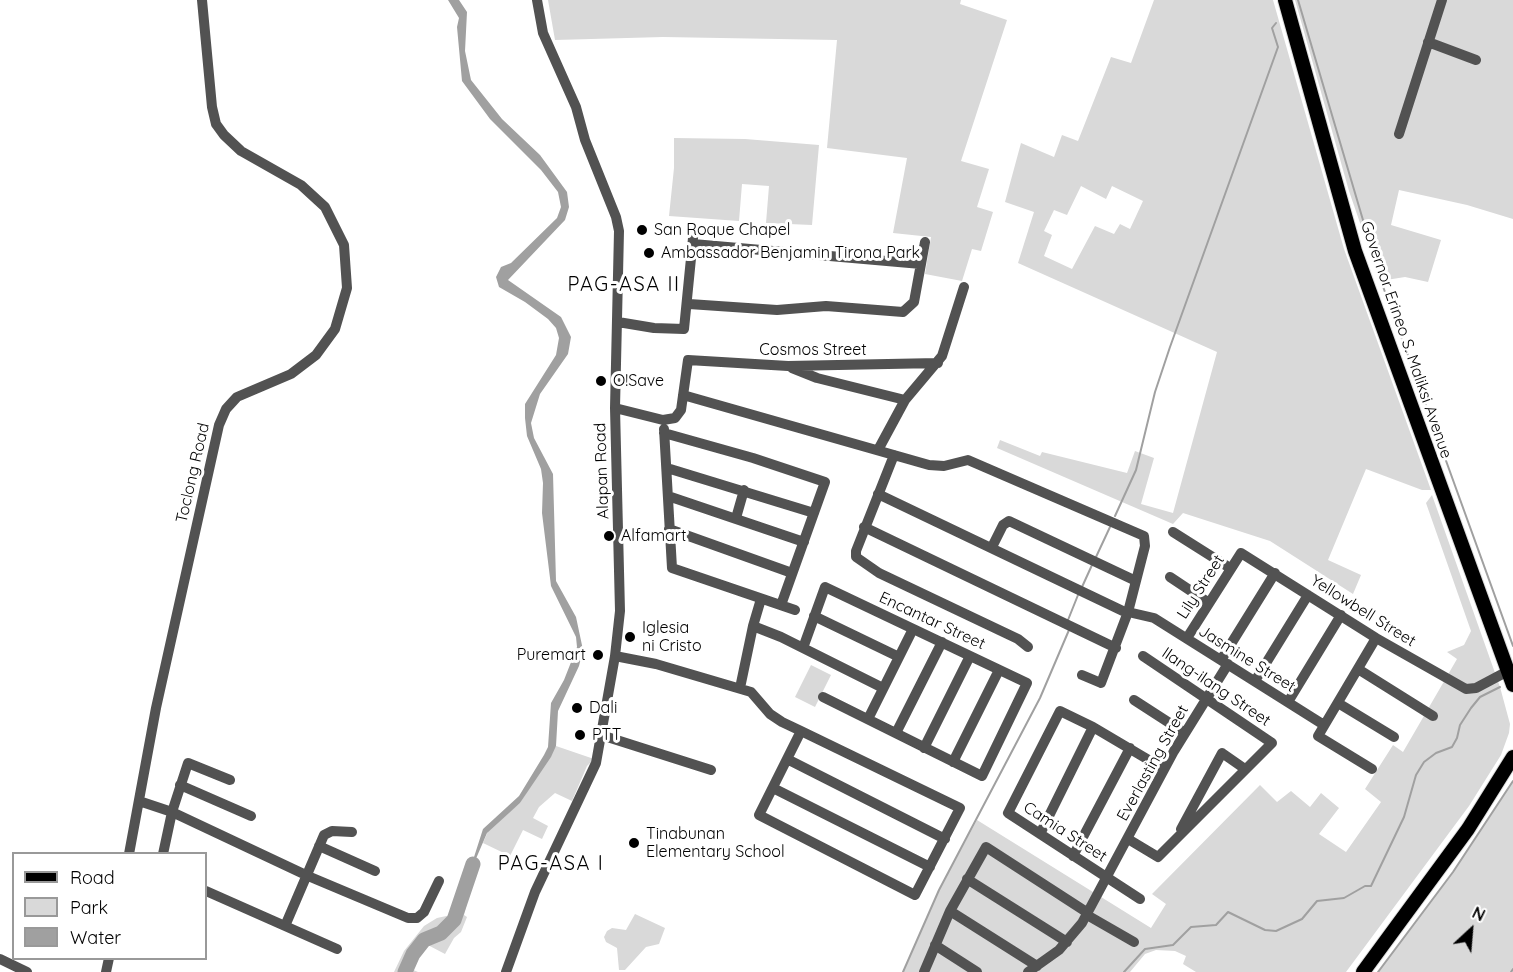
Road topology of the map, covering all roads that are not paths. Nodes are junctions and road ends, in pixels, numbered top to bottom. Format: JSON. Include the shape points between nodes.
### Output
{"nodes":[{"id":1,"x":202,"y":0,"type":"edge"},
{"id":2,"x":537,"y":0,"type":"edge"},
{"id":3,"x":1285,"y":0,"type":"edge"},
{"id":4,"x":1442,"y":0,"type":"edge"},
{"id":5,"x":1428,"y":42,"type":"junction"},
{"id":6,"x":1476,"y":60,"type":"dead end"},
{"id":7,"x":1399,"y":134,"type":"dead end"},
{"id":8,"x":694,"y":228,"type":"dead end"},
{"id":9,"x":925,"y":242,"type":"dead end"},
{"id":10,"x":693,"y":244,"type":"junction"},
{"id":11,"x":921,"y":264,"type":"junction"},
{"id":12,"x":964,"y":287,"type":"dead end"},
{"id":13,"x":689,"y":304,"type":"junction"},
{"id":14,"x":618,"y":322,"type":"junction"},
{"id":15,"x":938,"y":363,"type":"junction"},
{"id":16,"x":788,"y":366,"type":"junction"},
{"id":17,"x":683,"y":395,"type":"junction"},
{"id":18,"x":904,"y":400,"type":"junction"},
{"id":19,"x":615,"y":408,"type":"junction"},
{"id":20,"x":663,"y":420,"type":"junction"},
{"id":21,"x":664,"y":433,"type":"junction"},
{"id":22,"x":878,"y":450,"type":"junction"},
{"id":23,"x":894,"y":455,"type":"junction"},
{"id":24,"x":667,"y":468,"type":"junction"},
{"id":25,"x":744,"y":490,"type":"junction"},
{"id":26,"x":878,"y":494,"type":"junction"},
{"id":27,"x":668,"y":496,"type":"junction"},
{"id":28,"x":814,"y":513,"type":"junction"},
{"id":29,"x":736,"y":518,"type":"junction"},
{"id":30,"x":864,"y":527,"type":"junction"},
{"id":31,"x":669,"y":529,"type":"junction"},
{"id":32,"x":1173,"y":532,"type":"dead end"},
{"id":33,"x":804,"y":542,"type":"junction"},
{"id":34,"x":992,"y":547,"type":"junction"},
{"id":35,"x":1241,"y":553,"type":"joint"},
{"id":36,"x":1230,"y":568,"type":"junction"},
{"id":37,"x":792,"y":573,"type":"junction"},
{"id":38,"x":1275,"y":573,"type":"junction"},
{"id":39,"x":1170,"y":578,"type":"dead end"},
{"id":40,"x":1136,"y":581,"type":"junction"},
{"id":41,"x":1308,"y":595,"type":"junction"},
{"id":42,"x":761,"y":598,"type":"junction"},
{"id":43,"x":1209,"y":603,"type":"junction"},
{"id":44,"x":781,"y":605,"type":"junction"},
{"id":45,"x":795,"y":610,"type":"dead end"},
{"id":46,"x":1127,"y":612,"type":"junction"},
{"id":47,"x":1341,"y":615,"type":"junction"},
{"id":48,"x":814,"y":616,"type":"junction"},
{"id":49,"x":753,"y":626,"type":"junction"},
{"id":50,"x":913,"y":629,"type":"junction"},
{"id":51,"x":1187,"y":638,"type":"junction"},
{"id":52,"x":1376,"y":638,"type":"junction"},
{"id":53,"x":942,"y":642,"type":"junction"},
{"id":54,"x":1028,"y":647,"type":"dead end"},
{"id":55,"x":802,"y":648,"type":"junction"},
{"id":56,"x":1116,"y":648,"type":"junction"},
{"id":57,"x":615,"y":656,"type":"junction"},
{"id":58,"x":970,"y":656,"type":"junction"},
{"id":59,"x":1143,"y":656,"type":"dead end"},
{"id":60,"x":899,"y":657,"type":"junction"},
{"id":61,"x":1225,"y":662,"type":"junction"},
{"id":62,"x":1358,"y":669,"type":"junction"},
{"id":63,"x":999,"y":670,"type":"junction"},
{"id":64,"x":1508,"y":671,"type":"junction"},
{"id":65,"x":1082,"y":675,"type":"dead end"},
{"id":66,"x":1255,"y":681,"type":"junction"},
{"id":67,"x":1513,"y":685,"type":"edge"},
{"id":68,"x":740,"y":688,"type":"junction"},
{"id":69,"x":884,"y":688,"type":"junction"},
{"id":70,"x":823,"y":697,"type":"dead end"},
{"id":71,"x":1207,"y":699,"type":"junction"},
{"id":72,"x":1134,"y":700,"type":"dead end"},
{"id":73,"x":1288,"y":702,"type":"junction"},
{"id":74,"x":1338,"y":703,"type":"junction"},
{"id":75,"x":1433,"y":716,"type":"dead end"},
{"id":76,"x":868,"y":719,"type":"junction"},
{"id":77,"x":1324,"y":725,"type":"junction"},
{"id":78,"x":1093,"y":727,"type":"junction"},
{"id":79,"x":801,"y":731,"type":"junction"},
{"id":80,"x":896,"y":733,"type":"junction"},
{"id":81,"x":1185,"y":733,"type":"junction"},
{"id":82,"x":601,"y":735,"type":"junction"},
{"id":83,"x":1394,"y":737,"type":"dead end"},
{"id":84,"x":924,"y":747,"type":"junction"},
{"id":85,"x":1130,"y":748,"type":"junction"},
{"id":86,"x":1513,"y":757,"type":"edge"},
{"id":87,"x":787,"y":759,"type":"junction"},
{"id":88,"x":953,"y":762,"type":"junction"},
{"id":89,"x":1164,"y":769,"type":"junction"},
{"id":90,"x":1245,"y":769,"type":"junction"},
{"id":91,"x":1372,"y":769,"type":"dead end"},
{"id":92,"x":711,"y":770,"type":"dead end"},
{"id":93,"x":230,"y":780,"type":"dead end"},
{"id":94,"x":180,"y":785,"type":"junction"},
{"id":95,"x":773,"y":788,"type":"junction"},
{"id":96,"x":140,"y":801,"type":"junction"},
{"id":97,"x":172,"y":812,"type":"junction"},
{"id":98,"x":251,"y":816,"type":"dead end"},
{"id":99,"x":352,"y":832,"type":"dead end"},
{"id":100,"x":1040,"y":834,"type":"junction"},
{"id":101,"x":1177,"y":837,"type":"junction"},
{"id":102,"x":945,"y":839,"type":"junction"},
{"id":103,"x":1128,"y":839,"type":"junction"},
{"id":104,"x":320,"y":846,"type":"junction"},
{"id":105,"x":129,"y":852,"type":"edge"},
{"id":106,"x":163,"y":852,"type":"edge"},
{"id":107,"x":1073,"y":856,"type":"junction"},
{"id":108,"x":930,"y":867,"type":"junction"},
{"id":109,"x":375,"y":871,"type":"dead end"},
{"id":110,"x":308,"y":876,"type":"junction"},
{"id":111,"x":1107,"y":878,"type":"junction"},
{"id":112,"x":967,"y":879,"type":"junction"},
{"id":113,"x":439,"y":881,"type":"dead end"},
{"id":114,"x":207,"y":891,"type":"edge"},
{"id":115,"x":1140,"y":899,"type":"dead end"},
{"id":116,"x":950,"y":911,"type":"junction"},
{"id":117,"x":1088,"y":914,"type":"junction"},
{"id":118,"x":285,"y":926,"type":"junction"},
{"id":119,"x":1067,"y":942,"type":"junction"},
{"id":120,"x":1134,"y":942,"type":"dead end"},
{"id":121,"x":935,"y":945,"type":"junction"},
{"id":122,"x":337,"y":949,"type":"dead end"},
{"id":123,"x":0,"y":959,"type":"edge"},
{"id":124,"x":1032,"y":969,"type":"edge"},
{"id":125,"x":27,"y":972,"type":"edge"},
{"id":126,"x":506,"y":972,"type":"edge"},
{"id":127,"x":924,"y":972,"type":"edge"},
{"id":128,"x":977,"y":972,"type":"edge"},
{"id":129,"x":1363,"y":972,"type":"edge"}],
"edges":[{"from":1,"to":96,"type":"street","name":"Toclong Road","via":[[216,124],[241,151],[301,184],[324,207],[344,245],[347,288],[335,329],[316,355],[291,374],[237,397],[223,415],[159,697]]},
{"from":2,"to":14,"type":"street","name":"Alapan Road","via":[[545,39],[570,92],[616,217]]},
{"from":3,"to":64,"type":"main road","name":"Governor Erineo S. Maliksi Avenue","via":[[1356,251]]},
{"from":4,"to":5,"type":"street"},
{"from":5,"to":6,"type":"street"},
{"from":5,"to":7,"type":"street"},
{"from":8,"to":10,"type":"street"},
{"from":9,"to":11,"type":"street"},
{"from":10,"to":11,"type":"street"},
{"from":10,"to":13,"type":"street"},
{"from":11,"to":13,"type":"street","via":[[914,302],[903,312],[826,306],[777,310]]},
{"from":12,"to":15,"type":"street"},
{"from":13,"to":14,"type":"street","via":[[684,329]]},
{"from":14,"to":19,"type":"street","name":"Alapan Road"},
{"from":15,"to":16,"type":"street","name":"Cosmos Street"},
{"from":15,"to":18,"type":"street"},
{"from":16,"to":17,"type":"street","name":"Cosmos Street","via":[[688,360]]},
{"from":16,"to":18,"type":"street","via":[[817,378]]},
{"from":17,"to":20,"type":"street","via":[[678,415]]},
{"from":17,"to":22,"type":"street"},
{"from":18,"to":22,"type":"street"},
{"from":19,"to":20,"type":"street"},
{"from":19,"to":57,"type":"street","name":"Alapan Road","via":[[620,594]]},
{"from":20,"to":21,"type":"street"},
{"from":21,"to":24,"type":"street"},
{"from":21,"to":28,"type":"street","via":[[825,482]]},
{"from":22,"to":23,"type":"street"},
{"from":23,"to":26,"type":"street"},
{"from":23,"to":40,"type":"street","via":[[936,466],[961,461],[976,463],[1140,534],[1146,541]]},
{"from":24,"to":25,"type":"street"},
{"from":24,"to":27,"type":"street"},
{"from":25,"to":28,"type":"street"},
{"from":25,"to":29,"type":"street"},
{"from":26,"to":30,"type":"street"},
{"from":26,"to":34,"type":"street","name":"Jasmine Street"},
{"from":27,"to":29,"type":"street"},
{"from":27,"to":31,"type":"street"},
{"from":28,"to":33,"type":"street"},
{"from":29,"to":33,"type":"street"},
{"from":30,"to":54,"type":"street","via":[[856,551],[861,562]]},
{"from":30,"to":56,"type":"street"},
{"from":31,"to":37,"type":"street"},
{"from":31,"to":42,"type":"street","via":[[672,568]]},
{"from":32,"to":36,"type":"street"},
{"from":33,"to":37,"type":"street"},
{"from":34,"to":40,"type":"street","via":[[1003,525],[1010,521]]},
{"from":34,"to":46,"type":"street","name":"Jasmine Street"},
{"from":35,"to":36,"type":"street","name":"Lily Street"},
{"from":35,"to":38,"type":"street","name":"Yellowbell Street"},
{"from":36,"to":43,"type":"street","name":"Lily Street"},
{"from":37,"to":44,"type":"street"},
{"from":38,"to":41,"type":"street","name":"Yellowbell Street"},
{"from":38,"to":61,"type":"street","name":"Everlasting Street"},
{"from":39,"to":43,"type":"street"},
{"from":40,"to":46,"type":"street"},
{"from":41,"to":47,"type":"street","name":"Yellowbell Street"},
{"from":41,"to":66,"type":"street"},
{"from":42,"to":44,"type":"street"},
{"from":42,"to":49,"type":"street"},
{"from":43,"to":51,"type":"street","name":"Lily Street"},
{"from":44,"to":45,"type":"street"},
{"from":46,"to":51,"type":"street","name":"Jasmine Street","via":[[1154,618]]},
{"from":46,"to":56,"type":"street"},
{"from":47,"to":52,"type":"street","name":"Yellowbell Street"},
{"from":47,"to":73,"type":"street"},
{"from":48,"to":50,"type":"street","name":"Encantar Street","via":[[825,587]]},
{"from":48,"to":55,"type":"street"},
{"from":48,"to":60,"type":"street"},
{"from":49,"to":55,"type":"street"},
{"from":49,"to":68,"type":"street"},
{"from":50,"to":53,"type":"street","name":"Encantar Street"},
{"from":50,"to":60,"type":"street"},
{"from":51,"to":61,"type":"street","name":"Jasmine Street"},
{"from":52,"to":62,"type":"street"},
{"from":52,"to":64,"type":"street","name":"Yellowbell Street","via":[[1457,686],[1471,690]]},
{"from":53,"to":58,"type":"street","name":"Encantar Street"},
{"from":53,"to":80,"type":"street"},
{"from":55,"to":69,"type":"street"},
{"from":56,"to":65,"type":"street","via":[[1101,683]]},
{"from":57,"to":68,"type":"street"},
{"from":57,"to":82,"type":"street","name":"Alapan Road"},
{"from":58,"to":63,"type":"street","name":"Encantar Street"},
{"from":58,"to":84,"type":"street"},
{"from":59,"to":71,"type":"street","name":"Ilang-ilang Street"},
{"from":60,"to":69,"type":"street"},
{"from":61,"to":66,"type":"street","name":"Jasmine Street"},
{"from":61,"to":71,"type":"street","name":"Everlasting Street"},
{"from":62,"to":74,"type":"street"},
{"from":62,"to":75,"type":"street"},
{"from":63,"to":88,"type":"street"},
{"from":63,"to":88,"type":"street","name":"Encantar Street","via":[[1027,683],[982,776]]},
{"from":64,"to":67,"type":"main road","name":"Governor Erineo S. Maliksi Avenue"},
{"from":66,"to":73,"type":"street","name":"Jasmine Street"},
{"from":68,"to":79,"type":"street","via":[[755,695],[775,718]]},
{"from":69,"to":76,"type":"street"},
{"from":70,"to":76,"type":"street"},
{"from":71,"to":81,"type":"street","name":"Everlasting Street"},
{"from":71,"to":90,"type":"street","name":"Ilang-ilang Street","via":[[1272,742]]},
{"from":72,"to":81,"type":"street"},
{"from":73,"to":77,"type":"street","name":"Jasmine Street"},
{"from":74,"to":77,"type":"street"},
{"from":74,"to":83,"type":"street"},
{"from":76,"to":80,"type":"street"},
{"from":77,"to":91,"type":"street","via":[[1318,736]]},
{"from":78,"to":85,"type":"street"},
{"from":78,"to":100,"type":"street"},
{"from":78,"to":100,"type":"street","name":"Camia Street","via":[[1060,711],[1008,813]]},
{"from":79,"to":87,"type":"street"},
{"from":79,"to":102,"type":"street","via":[[960,808]]},
{"from":80,"to":84,"type":"street"},
{"from":81,"to":89,"type":"street","name":"Everlasting Street"},
{"from":82,"to":92,"type":"street"},
{"from":82,"to":126,"type":"street","name":"Alapan Road","via":[[596,763],[535,892]]},
{"from":84,"to":88,"type":"street"},
{"from":85,"to":89,"type":"street"},
{"from":85,"to":107,"type":"street"},
{"from":86,"to":129,"type":"main road","via":[[1468,829]]},
{"from":87,"to":95,"type":"street"},
{"from":87,"to":102,"type":"street"},
{"from":89,"to":103,"type":"street","name":"Everlasting Street"},
{"from":90,"to":101,"type":"street"},
{"from":90,"to":101,"type":"street","via":[[1222,753]]},
{"from":93,"to":94,"type":"street","via":[[188,763]]},
{"from":94,"to":97,"type":"street"},
{"from":94,"to":98,"type":"street"},
{"from":95,"to":108,"type":"street"},
{"from":95,"to":108,"type":"street","via":[[759,815],[905,890],[915,895]]},
{"from":96,"to":97,"type":"street"},
{"from":96,"to":105,"type":"street","name":"Toclong Road"},
{"from":97,"to":106,"type":"street","via":[[163,830]]},
{"from":97,"to":110,"type":"street"},
{"from":99,"to":104,"type":"street","via":[[332,831],[324,835]]},
{"from":100,"to":107,"type":"street","name":"Camia Street"},
{"from":101,"to":103,"type":"street","via":[[1158,856]]},
{"from":102,"to":108,"type":"street"},
{"from":103,"to":111,"type":"street","name":"Everlasting Street"},
{"from":104,"to":109,"type":"street"},
{"from":104,"to":110,"type":"street"},
{"from":107,"to":111,"type":"street","name":"Camia Street"},
{"from":110,"to":113,"type":"street","via":[[408,918],[417,918],[424,912]]},
{"from":110,"to":118,"type":"street"},
{"from":111,"to":115,"type":"street","name":"Camia Street"},
{"from":111,"to":117,"type":"street","name":"Everlasting Street"},
{"from":112,"to":116,"type":"street"},
{"from":112,"to":117,"type":"street","via":[[986,847]]},
{"from":112,"to":119,"type":"street"},
{"from":114,"to":118,"type":"street"},
{"from":116,"to":121,"type":"street"},
{"from":116,"to":124,"type":"street"},
{"from":117,"to":119,"type":"street","name":"Everlasting Street"},
{"from":117,"to":120,"type":"street"},
{"from":118,"to":122,"type":"street"},
{"from":119,"to":124,"type":"street","name":"Everlasting Street"},
{"from":121,"to":127,"type":"street"},
{"from":121,"to":128,"type":"street"},
{"from":123,"to":125,"type":"street"}]}
